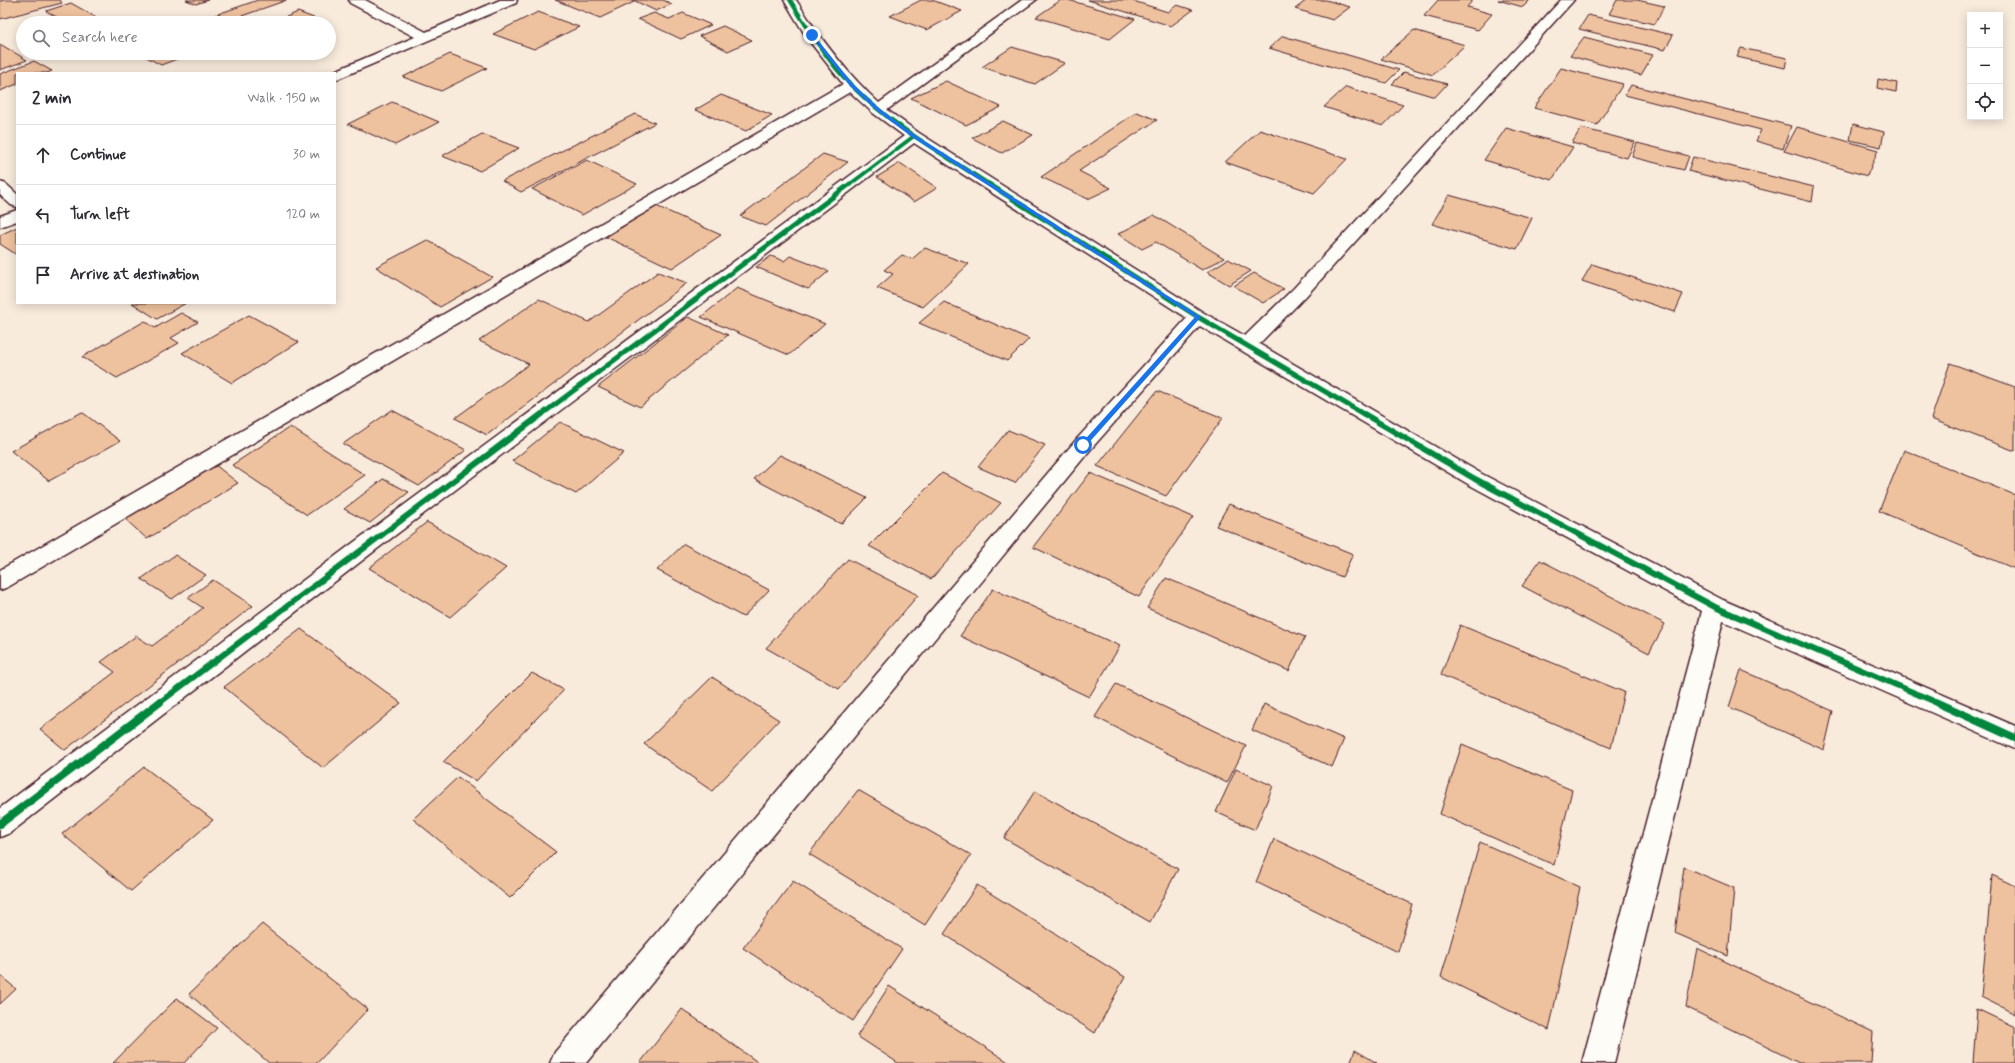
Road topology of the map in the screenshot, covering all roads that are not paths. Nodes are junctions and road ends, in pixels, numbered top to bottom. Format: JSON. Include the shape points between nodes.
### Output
{"nodes":[{"id":1,"x":355,"y":0,"type":"edge"},
{"id":2,"x":511,"y":0,"type":"edge"},
{"id":3,"x":790,"y":0,"type":"edge"},
{"id":4,"x":1030,"y":0,"type":"edge"},
{"id":5,"x":1568,"y":0,"type":"edge"},
{"id":6,"x":426,"y":37,"type":"junction"},
{"id":7,"x":336,"y":76,"type":"edge"},
{"id":8,"x":851,"y":85,"type":"junction"},
{"id":9,"x":878,"y":110,"type":"junction"},
{"id":10,"x":914,"y":136,"type":"junction"},
{"id":11,"x":0,"y":187,"type":"edge"},
{"id":12,"x":16,"y":201,"type":"edge"},
{"id":13,"x":16,"y":215,"type":"edge"},
{"id":14,"x":0,"y":222,"type":"edge"},
{"id":15,"x":1198,"y":317,"type":"junction"},
{"id":16,"x":1247,"y":345,"type":"junction"},
{"id":17,"x":0,"y":581,"type":"edge"},
{"id":18,"x":1715,"y":607,"type":"junction"},
{"id":19,"x":2015,"y":738,"type":"edge"},
{"id":20,"x":0,"y":824,"type":"edge"},
{"id":21,"x":566,"y":1063,"type":"edge"},
{"id":22,"x":1598,"y":1063,"type":"edge"}],
"edges":[{"from":1,"to":6,"type":"street"},
{"from":2,"to":6,"type":"street"},
{"from":3,"to":8,"type":"street","via":[[812,35]]},
{"from":4,"to":9,"type":"street"},
{"from":5,"to":16,"type":"street","via":[[1300,292]]},
{"from":6,"to":7,"type":"street"},
{"from":8,"to":9,"type":"street"},
{"from":8,"to":17,"type":"street"},
{"from":9,"to":10,"type":"street"},
{"from":10,"to":15,"type":"street"},
{"from":10,"to":20,"type":"street","via":[[369,543]]},
{"from":11,"to":12,"type":"street"},
{"from":13,"to":14,"type":"street"},
{"from":15,"to":16,"type":"street"},
{"from":15,"to":21,"type":"street","via":[[1083,445]]},
{"from":16,"to":18,"type":"street","via":[[1475,479]]},
{"from":18,"to":19,"type":"street"},
{"from":18,"to":22,"type":"street"}]}
